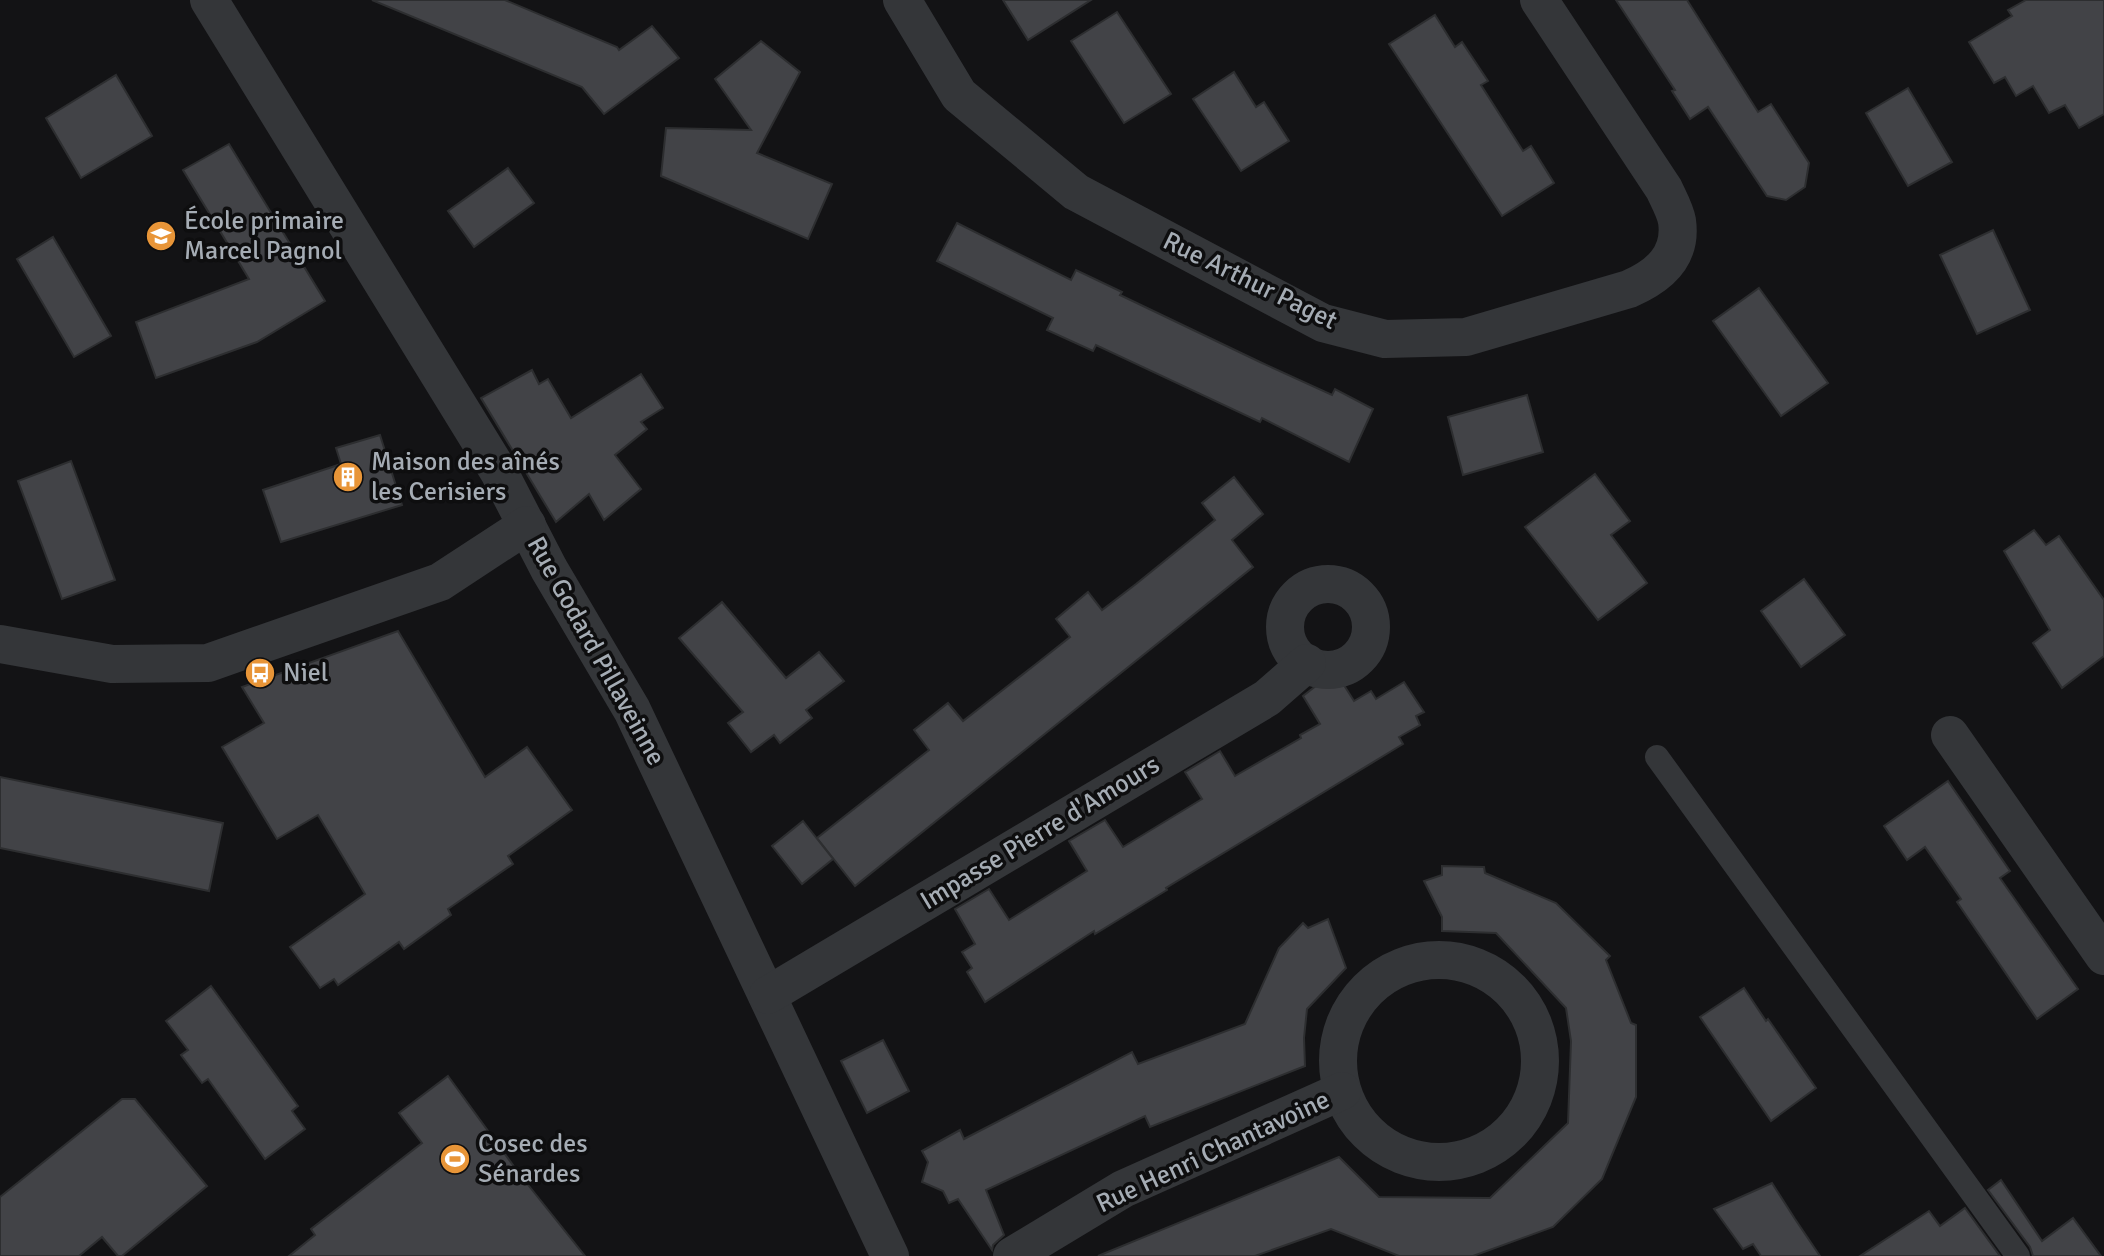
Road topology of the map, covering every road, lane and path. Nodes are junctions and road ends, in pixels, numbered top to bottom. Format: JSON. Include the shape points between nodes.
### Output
{"nodes":[{"id":1,"x":209,"y":0,"type":"edge"},
{"id":2,"x":902,"y":0,"type":"edge"},
{"id":3,"x":1539,"y":0,"type":"edge"},
{"id":4,"x":527,"y":525,"type":"junction"},
{"id":5,"x":0,"y":644,"type":"edge"},
{"id":6,"x":1307,"y":663,"type":"dead end"},
{"id":7,"x":1950,"y":735,"type":"dead end"},
{"id":8,"x":1657,"y":757,"type":"dead end"},
{"id":9,"x":2104,"y":956,"type":"edge"},
{"id":10,"x":768,"y":995,"type":"junction"},
{"id":11,"x":1342,"y":1091,"type":"junction"},
{"id":12,"x":890,"y":1256,"type":"edge"},
{"id":13,"x":1012,"y":1256,"type":"edge"},
{"id":14,"x":2018,"y":1256,"type":"edge"}],
"edges":[{"from":1,"to":4,"type":"street","name":"Rue Godard Pillaveinne","via":[[499,472]]},
{"from":2,"to":3,"type":"street","name":"Rue Arthur Paget","via":[[959,95],[1076,192],[1323,323],[1385,339],[1466,337],[1629,289],[1653,278],[1675,253],[1677,221],[1664,188]]},
{"from":4,"to":5,"type":"street","via":[[440,582],[208,663],[112,664]]},
{"from":4,"to":10,"type":"street","name":"Rue Godard Pillaveinne","via":[[632,709]]},
{"from":6,"to":10,"type":"street","name":"Impasse Pierre d'Amours","via":[[1267,698]]},
{"from":7,"to":9,"type":"street"},
{"from":8,"to":14,"type":"lane"},
{"from":10,"to":12,"type":"street","name":"Rue Godard Pillaveinne"},
{"from":11,"to":11,"type":"street","name":"Rue Henri Chantavoine","via":[[1338,1059],[1344,1027],[1359,999],[1382,977],[1412,963],[1444,959],[1475,965],[1503,981],[1525,1006],[1538,1037],[1540,1072],[1531,1105],[1511,1133],[1482,1153],[1449,1162],[1415,1160],[1384,1146],[1359,1122]]},
{"from":11,"to":13,"type":"street","name":"Rue Henri Chantavoine","via":[[1123,1189]]}]}
